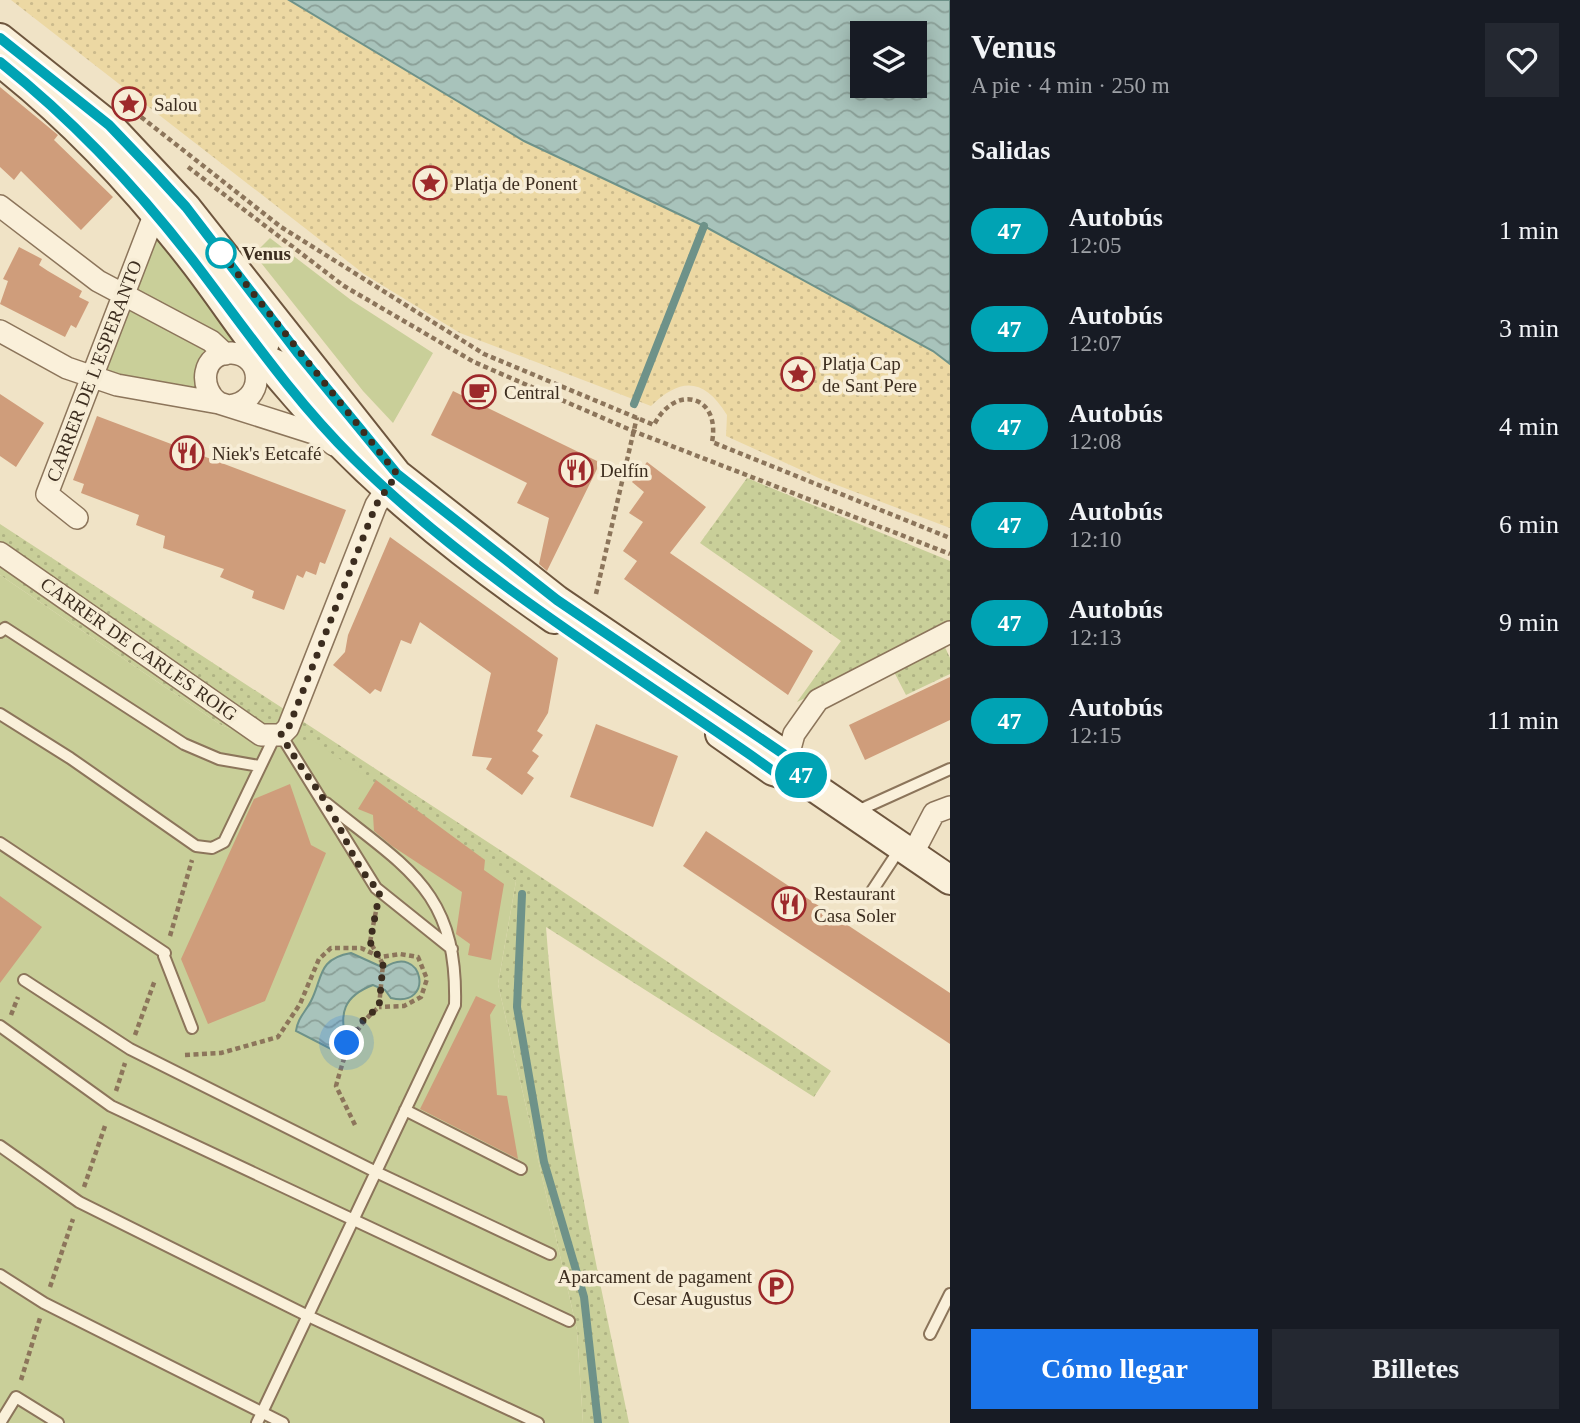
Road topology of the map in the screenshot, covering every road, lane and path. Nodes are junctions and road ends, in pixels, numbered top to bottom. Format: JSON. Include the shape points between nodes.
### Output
{"nodes":[{"id":1,"x":0,"y":38,"type":"edge"},
{"id":2,"x":0,"y":62,"type":"edge"},
{"id":3,"x":132,"y":111,"type":"dead end"},
{"id":4,"x":181,"y":163,"type":"dead end"},
{"id":5,"x":0,"y":206,"type":"edge"},
{"id":6,"x":155,"y":213,"type":"junction"},
{"id":7,"x":204,"y":231,"type":"junction"},
{"id":8,"x":123,"y":296,"type":"junction"},
{"id":9,"x":0,"y":331,"type":"edge"},
{"id":10,"x":247,"y":361,"type":"junction"},
{"id":11,"x":93,"y":376,"type":"junction"},
{"id":12,"x":224,"y":405,"type":"junction"},
{"id":13,"x":637,"y":416,"type":"junction"},
{"id":14,"x":634,"y":431,"type":"junction"},
{"id":15,"x":365,"y":454,"type":"junction"},
{"id":16,"x":389,"y":492,"type":"junction"},
{"id":17,"x":77,"y":518,"type":"dead end"},
{"id":18,"x":950,"y":538,"type":"edge"},
{"id":19,"x":0,"y":553,"type":"edge"},
{"id":20,"x":950,"y":554,"type":"edge"},
{"id":21,"x":590,"y":623,"type":"junction"},
{"id":22,"x":0,"y":632,"type":"edge"},
{"id":23,"x":950,"y":632,"type":"edge"},
{"id":24,"x":0,"y":714,"type":"edge"},
{"id":25,"x":278,"y":735,"type":"junction"},
{"id":26,"x":791,"y":745,"type":"dead end"},
{"id":27,"x":259,"y":766,"type":"junction"},
{"id":28,"x":950,"y":769,"type":"edge"},
{"id":29,"x":805,"y":781,"type":"junction"},
{"id":30,"x":326,"y":803,"type":"junction"},
{"id":31,"x":950,"y":807,"type":"edge"},
{"id":32,"x":852,"y":813,"type":"junction"},
{"id":33,"x":0,"y":843,"type":"edge"},
{"id":34,"x":196,"y":846,"type":"junction"},
{"id":35,"x":907,"y":851,"type":"junction"},
{"id":36,"x":950,"y":880,"type":"edge"},
{"id":37,"x":380,"y":891,"type":"junction"},
{"id":38,"x":870,"y":894,"type":"dead end"},
{"id":39,"x":452,"y":949,"type":"junction"},
{"id":40,"x":165,"y":954,"type":"junction"},
{"id":41,"x":380,"y":957,"type":"junction"},
{"id":42,"x":24,"y":980,"type":"joint"},
{"id":43,"x":379,"y":1007,"type":"junction"},
{"id":44,"x":3,"y":1028,"type":"edge"},
{"id":45,"x":192,"y":1028,"type":"dead end"},
{"id":46,"x":130,"y":1049,"type":"junction"},
{"id":47,"x":146,"y":1057,"type":"junction"},
{"id":48,"x":111,"y":1106,"type":"junction"},
{"id":49,"x":405,"y":1110,"type":"junction"},
{"id":50,"x":355,"y":1125,"type":"dead end"},
{"id":51,"x":0,"y":1146,"type":"edge"},
{"id":52,"x":521,"y":1169,"type":"dead end"},
{"id":53,"x":376,"y":1172,"type":"junction"},
{"id":54,"x":79,"y":1202,"type":"junction"},
{"id":55,"x":353,"y":1222,"type":"junction"},
{"id":56,"x":550,"y":1254,"type":"dead end"},
{"id":57,"x":0,"y":1275,"type":"edge"},
{"id":58,"x":950,"y":1294,"type":"edge"},
{"id":59,"x":44,"y":1303,"type":"junction"},
{"id":60,"x":308,"y":1316,"type":"junction"},
{"id":61,"x":569,"y":1321,"type":"dead end"},
{"id":62,"x":930,"y":1334,"type":"dead end"},
{"id":63,"x":16,"y":1397,"type":"junction"},
{"id":64,"x":259,"y":1418,"type":"edge"},
{"id":65,"x":0,"y":1423,"type":"edge"},
{"id":66,"x":58,"y":1423,"type":"edge"},
{"id":67,"x":283,"y":1423,"type":"edge"},
{"id":68,"x":538,"y":1423,"type":"edge"}],
"edges":[{"from":1,"to":7,"type":"street","via":[[109,125]]},
{"from":2,"to":6,"type":"street","via":[[76,128]]},
{"from":3,"to":13,"type":"path","via":[[281,227],[484,354]]},
{"from":4,"to":14,"type":"path","via":[[344,286],[439,343]]},
{"from":5,"to":8,"type":"street"},
{"from":6,"to":8,"type":"street","name":"CARRER DE L'ESPERANTO"},
{"from":6,"to":10,"type":"street"},
{"from":7,"to":10,"type":"street","via":[[225,278],[264,331],[268,344]]},
{"from":7,"to":15,"type":"street"},
{"from":8,"to":10,"type":"street"},
{"from":8,"to":11,"type":"street","name":"CARRER DE L'ESPERANTO"},
{"from":9,"to":11,"type":"street","via":[[67,368]]},
{"from":10,"to":12,"type":"street","via":[[256,387],[246,402]]},
{"from":10,"to":12,"type":"street","via":[[210,363],[204,381],[212,398]]},
{"from":10,"to":15,"type":"street","via":[[282,381]]},
{"from":11,"to":12,"type":"street","via":[[117,385]]},
{"from":11,"to":17,"type":"street","name":"CARRER DE L'ESPERANTO","via":[[47,494]]},
{"from":12,"to":15,"type":"street"},
{"from":13,"to":14,"type":"path"},
{"from":13,"to":18,"type":"path","via":[[654,425],[669,404],[681,398],[699,402],[710,411],[715,426],[712,442]]},
{"from":14,"to":20,"type":"path"},
{"from":14,"to":21,"type":"path"},
{"from":15,"to":16,"type":"street"},
{"from":16,"to":21,"type":"street"},
{"from":16,"to":25,"type":"street","via":[[288,729]]},
{"from":16,"to":29,"type":"street","via":[[513,591],[773,771]]},
{"from":19,"to":25,"type":"street","name":"CARRER DE CARLES ROIG","via":[[261,735]]},
{"from":21,"to":29,"type":"street","via":[[785,755]]},
{"from":22,"to":27,"type":"lane","via":[[5,628],[184,744],[219,759]]},
{"from":23,"to":26,"type":"street","via":[[818,700]]},
{"from":24,"to":34,"type":"lane"},
{"from":25,"to":27,"type":"lane"},
{"from":25,"to":30,"type":"lane"},
{"from":27,"to":34,"type":"lane","via":[[224,842],[212,848]]},
{"from":28,"to":32,"type":"lane"},
{"from":29,"to":32,"type":"street"},
{"from":30,"to":37,"type":"lane","via":[[355,857]]},
{"from":30,"to":39,"type":"lane","via":[[415,875],[440,910]]},
{"from":31,"to":35,"type":"street","via":[[934,813]]},
{"from":32,"to":35,"type":"street"},
{"from":33,"to":40,"type":"lane"},
{"from":34,"to":40,"type":"path"},
{"from":35,"to":36,"type":"street"},
{"from":35,"to":38,"type":"lane"},
{"from":37,"to":39,"type":"lane"},
{"from":37,"to":41,"type":"path","via":[[370,942]]},
{"from":39,"to":49,"type":"lane","via":[[455,1005]]},
{"from":40,"to":45,"type":"lane"},
{"from":40,"to":46,"type":"path"},
{"from":41,"to":43,"type":"path"},
{"from":41,"to":43,"type":"path","via":[[418,957],[427,979],[421,997],[404,1006]]},
{"from":41,"to":47,"type":"path","via":[[361,948],[331,948],[318,960],[300,1004],[278,1037],[221,1053]]},
{"from":42,"to":44,"type":"path"},
{"from":42,"to":46,"type":"lane"},
{"from":43,"to":50,"type":"path","via":[[347,1043],[336,1086]]},
{"from":44,"to":48,"type":"lane"},
{"from":46,"to":47,"type":"lane"},
{"from":46,"to":48,"type":"path"},
{"from":47,"to":53,"type":"lane"},
{"from":48,"to":54,"type":"path"},
{"from":48,"to":55,"type":"lane"},
{"from":49,"to":52,"type":"lane"},
{"from":49,"to":53,"type":"lane"},
{"from":51,"to":54,"type":"lane"},
{"from":53,"to":55,"type":"lane"},
{"from":53,"to":56,"type":"lane"},
{"from":54,"to":59,"type":"path"},
{"from":54,"to":60,"type":"lane"},
{"from":55,"to":60,"type":"lane"},
{"from":55,"to":61,"type":"lane"},
{"from":57,"to":59,"type":"lane"},
{"from":58,"to":62,"type":"lane"},
{"from":59,"to":63,"type":"path"},
{"from":59,"to":64,"type":"lane"},
{"from":60,"to":64,"type":"lane"},
{"from":60,"to":68,"type":"lane"},
{"from":63,"to":65,"type":"lane"},
{"from":63,"to":66,"type":"lane"},
{"from":64,"to":67,"type":"lane"}]}
